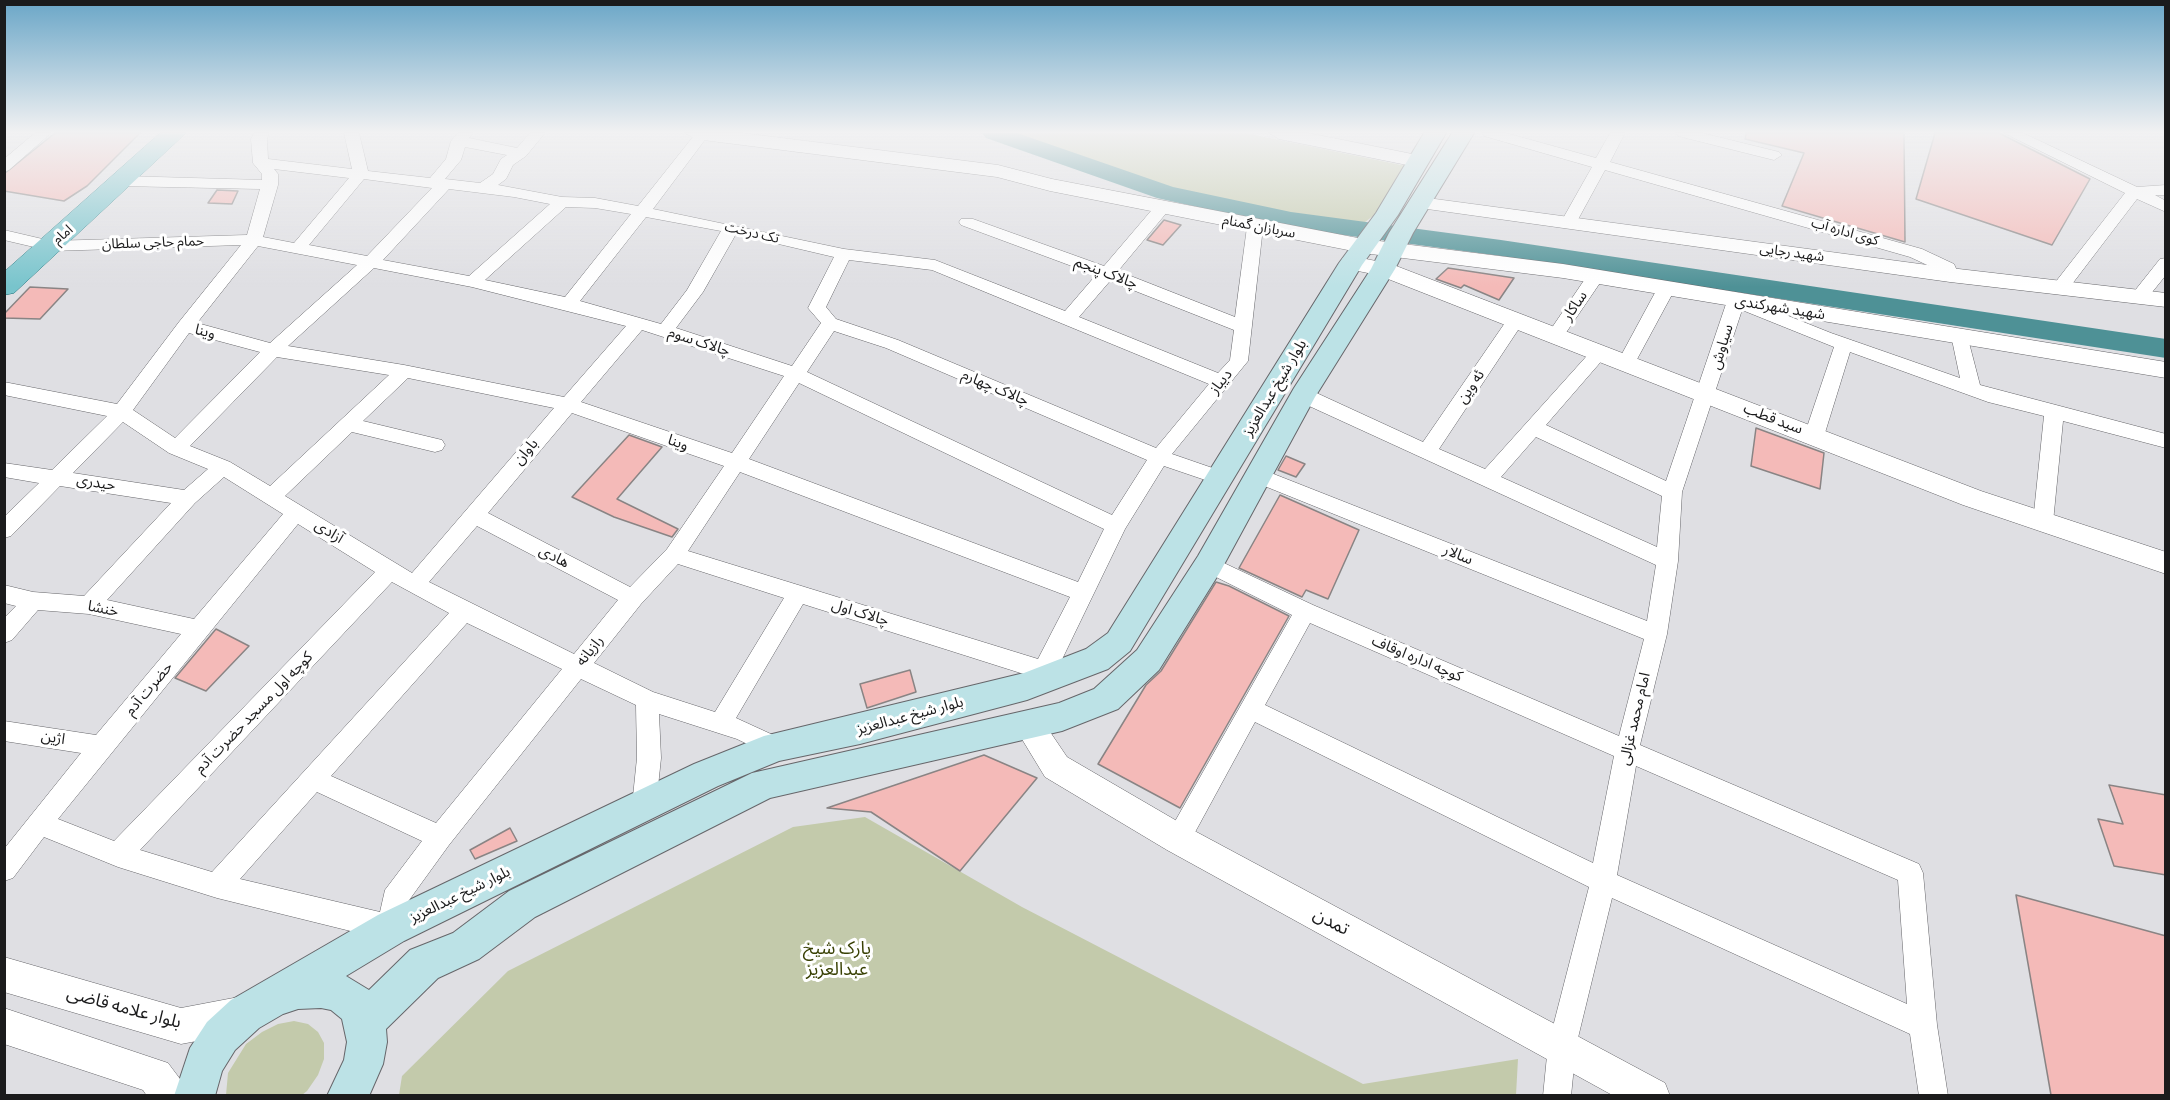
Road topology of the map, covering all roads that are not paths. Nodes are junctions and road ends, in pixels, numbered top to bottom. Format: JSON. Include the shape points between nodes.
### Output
{"nodes":[{"id":1,"x":118,"y":184,"type":"edge"},
{"id":2,"x":245,"y":184,"type":"edge"},
{"id":3,"x":352,"y":184,"type":"edge"},
{"id":4,"x":439,"y":184,"type":"edge"},
{"id":5,"x":443,"y":184,"type":"edge"},
{"id":6,"x":489,"y":184,"type":"edge"},
{"id":7,"x":664,"y":184,"type":"edge"},
{"id":8,"x":1048,"y":184,"type":"edge"},
{"id":9,"x":1407,"y":184,"type":"edge"},
{"id":10,"x":1431,"y":184,"type":"edge"},
{"id":11,"x":1591,"y":184,"type":"edge"},
{"id":12,"x":1675,"y":184,"type":"edge"},
{"id":13,"x":2118,"y":184,"type":"edge"},
{"id":14,"x":270,"y":185,"type":"joint"},
{"id":15,"x":484,"y":188,"type":"junction"},
{"id":16,"x":2166,"y":190,"type":"edge"},
{"id":17,"x":2134,"y":192,"type":"junction"},
{"id":18,"x":562,"y":202,"type":"junction"},
{"id":19,"x":1420,"y":202,"type":"junction"},
{"id":20,"x":2166,"y":207,"type":"edge"},
{"id":21,"x":1162,"y":208,"type":"junction"},
{"id":22,"x":640,"y":212,"type":"junction"},
{"id":23,"x":967,"y":222,"type":"dead end"},
{"id":24,"x":1569,"y":222,"type":"junction"},
{"id":25,"x":1255,"y":227,"type":"junction"},
{"id":26,"x":731,"y":228,"type":"junction"},
{"id":27,"x":4,"y":235,"type":"edge"},
{"id":28,"x":254,"y":240,"type":"junction"},
{"id":29,"x":1381,"y":244,"type":"junction"},
{"id":30,"x":51,"y":246,"type":"junction"},
{"id":31,"x":299,"y":247,"type":"junction"},
{"id":32,"x":844,"y":254,"type":"junction"},
{"id":33,"x":370,"y":262,"type":"junction"},
{"id":34,"x":2166,"y":263,"type":"edge"},
{"id":35,"x":1106,"y":273,"type":"junction"},
{"id":36,"x":1950,"y":275,"type":"junction"},
{"id":37,"x":1594,"y":277,"type":"junction"},
{"id":38,"x":472,"y":282,"type":"junction"},
{"id":39,"x":4,"y":287,"type":"edge"},
{"id":40,"x":2060,"y":288,"type":"junction"},
{"id":41,"x":1666,"y":289,"type":"junction"},
{"id":42,"x":2139,"y":297,"type":"junction"},
{"id":43,"x":2166,"y":300,"type":"edge"},
{"id":44,"x":1736,"y":301,"type":"junction"},
{"id":45,"x":569,"y":304,"type":"junction"},
{"id":46,"x":1069,"y":318,"type":"junction"},
{"id":47,"x":1515,"y":321,"type":"junction"},
{"id":48,"x":638,"y":323,"type":"junction"},
{"id":49,"x":830,"y":323,"type":"junction"},
{"id":50,"x":185,"y":326,"type":"junction"},
{"id":51,"x":1245,"y":327,"type":"junction"},
{"id":52,"x":665,"y":331,"type":"junction"},
{"id":53,"x":1960,"y":335,"type":"junction"},
{"id":54,"x":1555,"y":336,"type":"junction"},
{"id":55,"x":1844,"y":344,"type":"junction"},
{"id":56,"x":273,"y":351,"type":"junction"},
{"id":57,"x":1599,"y":353,"type":"junction"},
{"id":58,"x":1626,"y":363,"type":"junction"},
{"id":59,"x":404,"y":370,"type":"junction"},
{"id":60,"x":2166,"y":370,"type":"edge"},
{"id":61,"x":794,"y":374,"type":"junction"},
{"id":62,"x":1222,"y":381,"type":"junction"},
{"id":63,"x":4,"y":388,"type":"edge"},
{"id":64,"x":1972,"y":389,"type":"junction"},
{"id":65,"x":1707,"y":394,"type":"junction"},
{"id":66,"x":1303,"y":395,"type":"junction"},
{"id":67,"x":566,"y":405,"type":"junction"},
{"id":68,"x":122,"y":412,"type":"junction"},
{"id":69,"x":2054,"y":412,"type":"junction"},
{"id":70,"x":347,"y":424,"type":"junction"},
{"id":71,"x":1533,"y":427,"type":"junction"},
{"id":72,"x":1814,"y":436,"type":"junction"},
{"id":73,"x":2166,"y":441,"type":"edge"},
{"id":74,"x":435,"y":445,"type":"dead end"},
{"id":75,"x":176,"y":448,"type":"junction"},
{"id":76,"x":1426,"y":452,"type":"junction"},
{"id":77,"x":1159,"y":457,"type":"junction"},
{"id":78,"x":735,"y":462,"type":"junction"},
{"id":79,"x":223,"y":467,"type":"junction"},
{"id":80,"x":4,"y":470,"type":"edge"},
{"id":81,"x":1259,"y":476,"type":"junction"},
{"id":82,"x":58,"y":477,"type":"junction"},
{"id":83,"x":1220,"y":478,"type":"junction"},
{"id":84,"x":1486,"y":480,"type":"junction"},
{"id":85,"x":1672,"y":492,"type":"junction"},
{"id":86,"x":272,"y":496,"type":"junction"},
{"id":87,"x":188,"y":498,"type":"junction"},
{"id":88,"x":297,"y":511,"type":"junction"},
{"id":89,"x":474,"y":515,"type":"junction"},
{"id":90,"x":2043,"y":522,"type":"junction"},
{"id":91,"x":1116,"y":526,"type":"junction"},
{"id":92,"x":4,"y":530,"type":"edge"},
{"id":93,"x":674,"y":555,"type":"junction"},
{"id":94,"x":1667,"y":561,"type":"junction"},
{"id":95,"x":2166,"y":563,"type":"edge"},
{"id":96,"x":1209,"y":564,"type":"junction"},
{"id":97,"x":390,"y":571,"type":"junction"},
{"id":98,"x":416,"y":583,"type":"junction"},
{"id":99,"x":1083,"y":593,"type":"junction"},
{"id":100,"x":4,"y":594,"type":"edge"},
{"id":101,"x":798,"y":594,"type":"junction"},
{"id":102,"x":633,"y":598,"type":"junction"},
{"id":103,"x":33,"y":601,"type":"junction"},
{"id":104,"x":89,"y":605,"type":"junction"},
{"id":105,"x":464,"y":611,"type":"junction"},
{"id":106,"x":1305,"y":611,"type":"junction"},
{"id":107,"x":200,"y":629,"type":"junction"},
{"id":108,"x":4,"y":634,"type":"edge"},
{"id":109,"x":1656,"y":634,"type":"junction"},
{"id":110,"x":578,"y":667,"type":"junction"},
{"id":111,"x":1042,"y":676,"type":"junction"},
{"id":112,"x":1002,"y":691,"type":"junction"},
{"id":113,"x":647,"y":700,"type":"junction"},
{"id":114,"x":1251,"y":709,"type":"junction"},
{"id":115,"x":721,"y":723,"type":"junction"},
{"id":116,"x":1029,"y":726,"type":"junction"},
{"id":117,"x":4,"y":731,"type":"edge"},
{"id":118,"x":101,"y":746,"type":"junction"},
{"id":119,"x":776,"y":747,"type":"junction"},
{"id":120,"x":1627,"y":749,"type":"junction"},
{"id":121,"x":313,"y":779,"type":"junction"},
{"id":122,"x":645,"y":806,"type":"junction"},
{"id":123,"x":40,"y":824,"type":"junction"},
{"id":124,"x":440,"y":837,"type":"junction"},
{"id":125,"x":1178,"y":839,"type":"junction"},
{"id":126,"x":118,"y":855,"type":"junction"},
{"id":127,"x":4,"y":868,"type":"edge"},
{"id":128,"x":1603,"y":881,"type":"junction"},
{"id":129,"x":217,"y":886,"type":"junction"},
{"id":130,"x":391,"y":928,"type":"junction"},
{"id":131,"x":4,"y":974,"type":"edge"},
{"id":132,"x":259,"y":1005,"type":"junction"},
{"id":133,"x":365,"y":1022,"type":"junction"},
{"id":134,"x":1923,"y":1025,"type":"junction"},
{"id":135,"x":4,"y":1026,"type":"edge"},
{"id":136,"x":1562,"y":1046,"type":"junction"},
{"id":137,"x":351,"y":1092,"type":"edge"},
{"id":138,"x":170,"y":1095,"type":"edge"},
{"id":139,"x":194,"y":1095,"type":"edge"},
{"id":140,"x":1557,"y":1095,"type":"edge"},
{"id":141,"x":1652,"y":1095,"type":"edge"},
{"id":142,"x":1934,"y":1095,"type":"edge"}],
"edges":[{"from":1,"to":30,"type":"main road","name":"امام"},
{"from":2,"to":14,"type":"street"},
{"from":3,"to":31,"type":"street"},
{"from":4,"to":33,"type":"street"},
{"from":5,"to":15,"type":"street","name":"تک درخت"},
{"from":6,"to":15,"type":"street"},
{"from":7,"to":22,"type":"street"},
{"from":8,"to":21,"type":"street","name":"سربازان گمنام"},
{"from":9,"to":29,"type":"main road"},
{"from":10,"to":19,"type":"main road"},
{"from":11,"to":24,"type":"street"},
{"from":12,"to":36,"type":"street","name":"کوی اداره آب","via":[[1916,253],[1948,268]]},
{"from":13,"to":17,"type":"street"},
{"from":14,"to":28,"type":"street"},
{"from":15,"to":18,"type":"street","name":"تک درخت"},
{"from":16,"to":17,"type":"street"},
{"from":17,"to":20,"type":"street"},
{"from":17,"to":40,"type":"street"},
{"from":18,"to":22,"type":"street","name":"تک درخت","via":[[595,203]]},
{"from":18,"to":38,"type":"street"},
{"from":19,"to":24,"type":"street","name":"شهید رجایی"},
{"from":19,"to":29,"type":"main road"},
{"from":21,"to":25,"type":"street","name":"سربازان گمنام"},
{"from":21,"to":35,"type":"street"},
{"from":22,"to":26,"type":"street","name":"تک درخت"},
{"from":22,"to":45,"type":"street"},
{"from":23,"to":35,"type":"street","name":"چالاک پنجم"},
{"from":24,"to":36,"type":"street","name":"شهید رجایی"},
{"from":25,"to":29,"type":"street","name":"سربازان گمنام"},
{"from":25,"to":51,"type":"street","name":"دیباز"},
{"from":26,"to":32,"type":"street","name":"تک درخت"},
{"from":26,"to":52,"type":"street","via":[[694,292]]},
{"from":27,"to":30,"type":"street","name":"حمام حاجی سلطان"},
{"from":28,"to":30,"type":"street","name":"حمام حاجی سلطان"},
{"from":28,"to":31,"type":"street","name":"چالاک سوم"},
{"from":28,"to":50,"type":"street"},
{"from":29,"to":37,"type":"street","name":"شهید شهرکندی"},
{"from":29,"to":47,"type":"street","name":"سید قطب"},
{"from":29,"to":66,"type":"main road","name":"بلوار شیخ عبدالعزیز"},
{"from":29,"to":83,"type":"main road","name":"بلوار شیخ عبدالعزیز"},
{"from":30,"to":39,"type":"main road","name":"امام"},
{"from":31,"to":33,"type":"street","name":"چالاک سوم"},
{"from":32,"to":46,"type":"street","name":"تک درخت","via":[[935,265]]},
{"from":32,"to":49,"type":"street","via":[[817,308]]},
{"from":33,"to":38,"type":"street","name":"چالاک سوم"},
{"from":33,"to":56,"type":"street"},
{"from":34,"to":42,"type":"street"},
{"from":35,"to":46,"type":"street"},
{"from":35,"to":51,"type":"street","name":"چالاک پنجم"},
{"from":36,"to":40,"type":"street","name":"شهید رجایی"},
{"from":37,"to":41,"type":"street","name":"شهید شهرکندی"},
{"from":37,"to":54,"type":"street","name":"ساکار"},
{"from":38,"to":45,"type":"street","name":"چالاک سوم"},
{"from":40,"to":42,"type":"street","name":"شهید رجایی"},
{"from":41,"to":44,"type":"street","name":"شهید شهرکندی"},
{"from":41,"to":58,"type":"street"},
{"from":42,"to":43,"type":"street","name":"شهید رجایی"},
{"from":44,"to":53,"type":"street","name":"شهید شهرکندی"},
{"from":44,"to":55,"type":"street"},
{"from":44,"to":65,"type":"street","name":"سیاوش"},
{"from":45,"to":48,"type":"street","name":"چالاک سوم"},
{"from":46,"to":62,"type":"street","name":"تک درخت"},
{"from":47,"to":54,"type":"street","name":"سید قطب"},
{"from":47,"to":76,"type":"street","name":"ئه وین"},
{"from":48,"to":52,"type":"street","name":"چالاک سوم"},
{"from":48,"to":67,"type":"street","name":"باوان"},
{"from":49,"to":61,"type":"street","name":"رازیانه"},
{"from":49,"to":77,"type":"street","name":"چالاک چهارم","via":[[892,344]]},
{"from":50,"to":56,"type":"street","name":"وینا"},
{"from":50,"to":68,"type":"street"},
{"from":51,"to":62,"type":"street","name":"دیباز","via":[[1239,361]]},
{"from":52,"to":61,"type":"street","name":"چالاک سوم"},
{"from":53,"to":60,"type":"street","name":"شهید شهرکندی"},
{"from":53,"to":64,"type":"street"},
{"from":54,"to":57,"type":"street","name":"سید قطب"},
{"from":55,"to":64,"type":"street"},
{"from":55,"to":72,"type":"street"},
{"from":56,"to":59,"type":"street","name":"وینا"},
{"from":56,"to":75,"type":"street"},
{"from":57,"to":58,"type":"street","name":"سید قطب"},
{"from":57,"to":71,"type":"street"},
{"from":58,"to":65,"type":"street","name":"سید قطب"},
{"from":59,"to":67,"type":"street","name":"وینا"},
{"from":59,"to":70,"type":"street"},
{"from":61,"to":78,"type":"street","name":"رازیانه"},
{"from":61,"to":91,"type":"street","name":"چالاک سوم"},
{"from":62,"to":77,"type":"street","name":"دیباز"},
{"from":63,"to":68,"type":"street","name":"آزادی"},
{"from":64,"to":69,"type":"street"},
{"from":65,"to":72,"type":"street","name":"سید قطب"},
{"from":65,"to":85,"type":"street","name":"امام محمد غزالی"},
{"from":66,"to":76,"type":"street"},
{"from":66,"to":81,"type":"main road","name":"بلوار شیخ عبدالعزیز"},
{"from":67,"to":78,"type":"street","name":"وینا"},
{"from":67,"to":89,"type":"street","name":"باوان"},
{"from":68,"to":75,"type":"street","name":"آزادی"},
{"from":68,"to":82,"type":"street"},
{"from":69,"to":73,"type":"street"},
{"from":69,"to":90,"type":"street"},
{"from":70,"to":74,"type":"street"},
{"from":70,"to":86,"type":"street"},
{"from":71,"to":84,"type":"street"},
{"from":71,"to":85,"type":"street"},
{"from":72,"to":90,"type":"street","name":"سید قطب"},
{"from":75,"to":79,"type":"street","name":"آزادی"},
{"from":76,"to":84,"type":"street"},
{"from":77,"to":83,"type":"street"},
{"from":77,"to":91,"type":"street","name":"دیباز"},
{"from":78,"to":93,"type":"street","name":"رازیانه"},
{"from":78,"to":99,"type":"street","name":"وینا"},
{"from":79,"to":86,"type":"street","name":"آزادی"},
{"from":79,"to":87,"type":"street"},
{"from":80,"to":82,"type":"street","name":"حیدری"},
{"from":81,"to":96,"type":"main road","name":"بلوار شیخ عبدالعزیز"},
{"from":81,"to":109,"type":"street","name":"سالار"},
{"from":82,"to":87,"type":"street","name":"حیدری"},
{"from":82,"to":92,"type":"street"},
{"from":83,"to":111,"type":"main road","name":"بلوار شیخ عبدالعزیز","via":[[1119,642],[1097,659]]},
{"from":84,"to":94,"type":"street"},
{"from":85,"to":94,"type":"street","name":"امام محمد غزالی"},
{"from":86,"to":88,"type":"street","name":"آزادی"},
{"from":87,"to":104,"type":"street"},
{"from":88,"to":97,"type":"street","name":"آزادی"},
{"from":88,"to":107,"type":"street","name":"حضرت آدم"},
{"from":89,"to":98,"type":"street","name":"باوان"},
{"from":89,"to":102,"type":"street","name":"هادی"},
{"from":90,"to":95,"type":"street","name":"سید قطب"},
{"from":91,"to":99,"type":"street"},
{"from":93,"to":101,"type":"street","name":"چالاک اول"},
{"from":93,"to":102,"type":"street","name":"رازیانه"},
{"from":94,"to":109,"type":"street","name":"امام محمد غزالی"},
{"from":96,"to":106,"type":"street","name":"کوچه اداره اوقاف"},
{"from":96,"to":116,"type":"main road","name":"بلوار شیخ عبدالعزیز","via":[[1149,660],[1120,688],[1106,699]]},
{"from":97,"to":98,"type":"street","name":"آزادی"},
{"from":97,"to":126,"type":"street","name":"کوچه اول مسجد حضرت آدم"},
{"from":98,"to":105,"type":"street","name":"آزادی"},
{"from":99,"to":111,"type":"street"},
{"from":100,"to":103,"type":"street","name":"خنشا"},
{"from":101,"to":111,"type":"street","name":"چالاک اول"},
{"from":101,"to":115,"type":"street"},
{"from":102,"to":110,"type":"street","name":"رازیانه"},
{"from":103,"to":104,"type":"street","name":"خنشا"},
{"from":103,"to":108,"type":"street"},
{"from":104,"to":107,"type":"street","name":"خنشا"},
{"from":105,"to":110,"type":"street","name":"آزادی"},
{"from":105,"to":121,"type":"street"},
{"from":106,"to":114,"type":"street"},
{"from":106,"to":120,"type":"street","name":"کوچه اداره اوقاف"},
{"from":107,"to":118,"type":"street","name":"حضرت آدم"},
{"from":109,"to":120,"type":"street","name":"امام محمد غزالی"},
{"from":110,"to":113,"type":"street","name":"آزادی"},
{"from":110,"to":124,"type":"street","name":"رازیانه"},
{"from":111,"to":112,"type":"main road","name":"بلوار شیخ عبدالعزیز"},
{"from":112,"to":116,"type":"main road"},
{"from":112,"to":119,"type":"main road","name":"بلوار شیخ عبدالعزیز"},
{"from":113,"to":115,"type":"street","name":"آزادی"},
{"from":113,"to":122,"type":"street","via":[[649,758]]},
{"from":114,"to":125,"type":"street"},
{"from":114,"to":128,"type":"street"},
{"from":115,"to":119,"type":"street","name":"آزادی"},
{"from":116,"to":125,"type":"street","name":"تمدن","via":[[1056,767]]},
{"from":116,"to":133,"type":"main road","name":"بلوار شیخ عبدالعزیز","via":[[764,784],[522,904],[466,946],[424,964]]},
{"from":117,"to":118,"type":"street","name":"اژین"},
{"from":118,"to":123,"type":"street","name":"حضرت آدم"},
{"from":119,"to":122,"type":"main road","name":"بلوار شیخ عبدالعزیز","via":[[706,775]]},
{"from":120,"to":128,"type":"street","name":"امام محمد غزالی"},
{"from":120,"to":134,"type":"street","name":"کوچه اداره اوقاف","via":[[1910,873]]},
{"from":121,"to":124,"type":"street"},
{"from":121,"to":129,"type":"street"},
{"from":122,"to":130,"type":"main road","name":"بلوار شیخ عبدالعزیز"},
{"from":123,"to":126,"type":"street"},
{"from":123,"to":127,"type":"street","name":"حضرت آدم"},
{"from":124,"to":130,"type":"street","name":"رازیانه","via":[[394,899]]},
{"from":125,"to":136,"type":"street","name":"تمدن"},
{"from":126,"to":129,"type":"street"},
{"from":128,"to":134,"type":"street"},
{"from":128,"to":136,"type":"street","name":"امام محمد غزالی"},
{"from":129,"to":130,"type":"street"},
{"from":130,"to":132,"type":"main road","name":"بلوار شیخ عبدالعزیز"},
{"from":131,"to":132,"type":"street","name":"بلوار علامه قاضی","via":[[181,1026]]},
{"from":132,"to":133,"type":"main road","via":[[298,989],[321,988],[341,993],[356,1005]]},
{"from":132,"to":139,"type":"main road","via":[[222,1036],[204,1062]]},
{"from":133,"to":137,"type":"main road","via":[[368,1042]]},
{"from":134,"to":142,"type":"street"},
{"from":135,"to":138,"type":"street","via":[[154,1076]]},
{"from":136,"to":140,"type":"street","name":"امام محمد غزالی"},
{"from":136,"to":141,"type":"street","name":"تمدن"}]}
